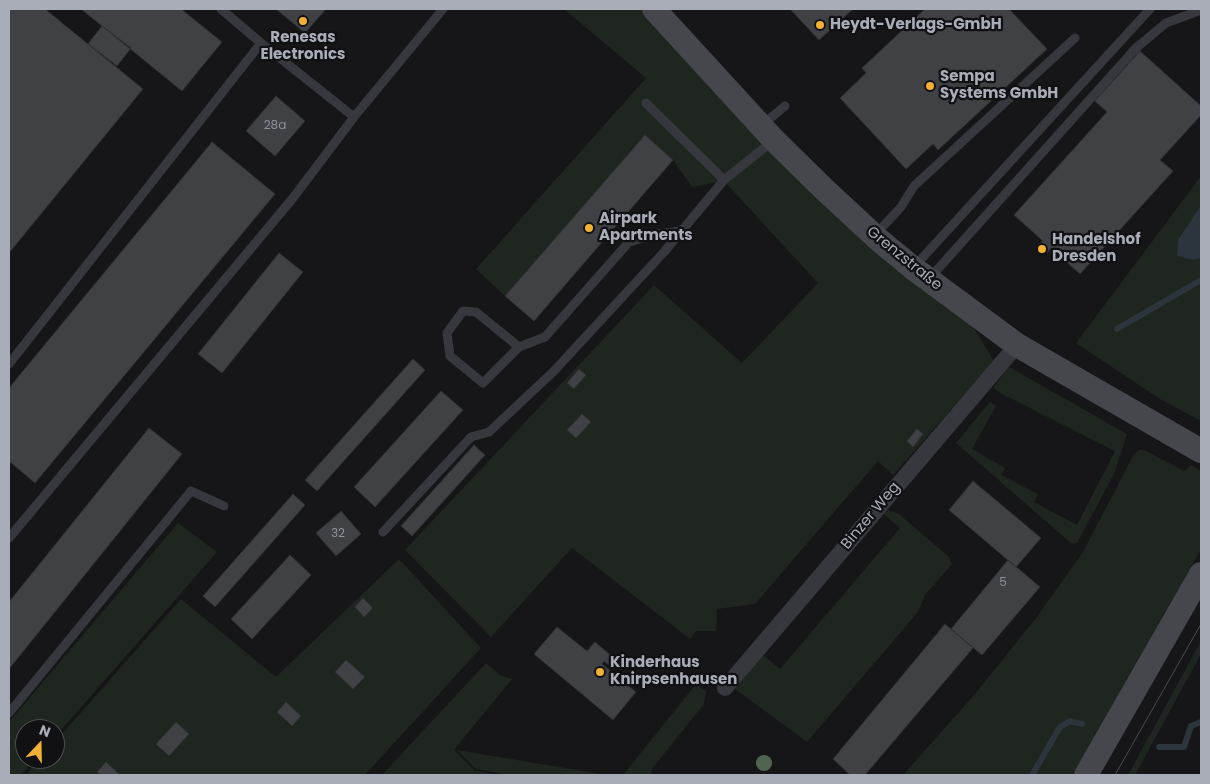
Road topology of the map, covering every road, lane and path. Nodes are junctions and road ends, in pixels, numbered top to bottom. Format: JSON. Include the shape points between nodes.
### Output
{"nodes":[{"id":1,"x":221,"y":9,"type":"edge"},
{"id":2,"x":443,"y":9,"type":"edge"},
{"id":3,"x":654,"y":9,"type":"edge"},
{"id":4,"x":1150,"y":9,"type":"edge"},
{"id":5,"x":1201,"y":10,"type":"edge"},
{"id":6,"x":1075,"y":38,"type":"dead end"},
{"id":7,"x":261,"y":43,"type":"junction"},
{"id":8,"x":646,"y":103,"type":"dead end"},
{"id":9,"x":785,"y":106,"type":"dead end"},
{"id":10,"x":354,"y":117,"type":"junction"},
{"id":11,"x":768,"y":133,"type":"junction"},
{"id":12,"x":724,"y":180,"type":"junction"},
{"id":13,"x":680,"y":231,"type":"junction"},
{"id":14,"x":874,"y":236,"type":"junction"},
{"id":15,"x":920,"y":274,"type":"junction"},
{"id":16,"x":1016,"y":345,"type":"junction"},
{"id":17,"x":520,"y":347,"type":"junction"},
{"id":18,"x":9,"y":364,"type":"edge"},
{"id":19,"x":1201,"y":451,"type":"edge"},
{"id":20,"x":224,"y":506,"type":"dead end"},
{"id":21,"x":383,"y":532,"type":"dead end"},
{"id":22,"x":9,"y":538,"type":"edge"},
{"id":23,"x":1201,"y":574,"type":"edge"},
{"id":24,"x":725,"y":688,"type":"dead end"},
{"id":25,"x":9,"y":713,"type":"edge"},
{"id":26,"x":1086,"y":775,"type":"edge"}],
"edges":[{"from":1,"to":7,"type":"lane"},
{"from":2,"to":10,"type":"lane"},
{"from":3,"to":11,"type":"main road","name":"Grenzstraße"},
{"from":4,"to":15,"type":"lane"},
{"from":5,"to":15,"type":"lane","via":[[1166,23],[1136,48]]},
{"from":6,"to":14,"type":"lane","via":[[914,186],[901,207]]},
{"from":7,"to":10,"type":"lane"},
{"from":7,"to":18,"type":"lane"},
{"from":8,"to":12,"type":"lane"},
{"from":9,"to":11,"type":"lane"},
{"from":10,"to":22,"type":"lane","via":[[293,198]]},
{"from":11,"to":12,"type":"lane"},
{"from":11,"to":14,"type":"main road","name":"Grenzstraße"},
{"from":12,"to":13,"type":"lane"},
{"from":13,"to":17,"type":"lane","via":[[629,242],[545,337]]},
{"from":13,"to":21,"type":"lane","via":[[553,372],[489,432],[471,437]]},
{"from":14,"to":15,"type":"main road","name":"Grenzstraße"},
{"from":15,"to":16,"type":"main road","name":"Grenzstraße"},
{"from":16,"to":19,"type":"main road","name":"Grenzstraße"},
{"from":16,"to":24,"type":"street","name":"Binzer Weg"},
{"from":17,"to":17,"type":"lane","via":[[476,312],[463,311],[446,333],[450,356],[483,383]]},
{"from":20,"to":25,"type":"lane","via":[[191,491]]},
{"from":23,"to":26,"type":"main road"}]}
